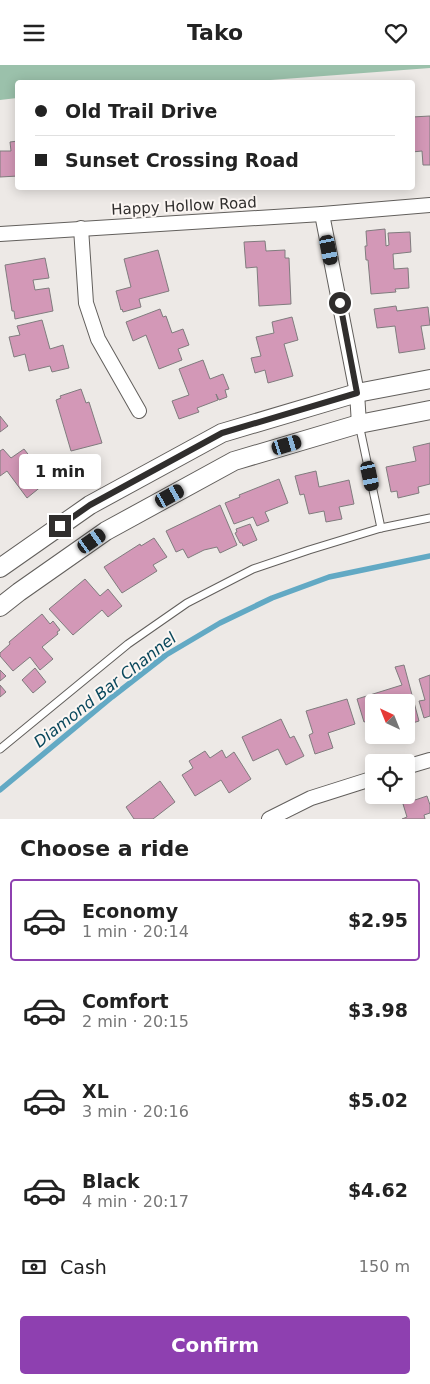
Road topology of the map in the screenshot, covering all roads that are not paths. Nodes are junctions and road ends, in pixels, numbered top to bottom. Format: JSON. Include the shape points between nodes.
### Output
{"nodes":[{"id":1,"x":430,"y":205,"type":"edge"},
{"id":2,"x":322,"y":214,"type":"junction"},
{"id":3,"x":81,"y":228,"type":"junction"},
{"id":4,"x":0,"y":234,"type":"edge"},
{"id":5,"x":430,"y":379,"type":"edge"},
{"id":6,"x":357,"y":393,"type":"junction"},
{"id":7,"x":430,"y":410,"type":"edge"},
{"id":8,"x":138,"y":411,"type":"dead end"},
{"id":9,"x":359,"y":423,"type":"junction"},
{"id":10,"x":430,"y":519,"type":"edge"},
{"id":11,"x":382,"y":528,"type":"junction"},
{"id":12,"x":0,"y":568,"type":"edge"},
{"id":13,"x":0,"y":607,"type":"edge"},
{"id":14,"x":0,"y":749,"type":"edge"},
{"id":15,"x":430,"y":760,"type":"edge"},
{"id":16,"x":415,"y":764,"type":"edge"},
{"id":17,"x":365,"y":781,"type":"edge"},
{"id":18,"x":269,"y":819,"type":"edge"}],
"edges":[{"from":1,"to":2,"type":"street","name":"Happy Hollow Road"},
{"from":2,"to":3,"type":"street","name":"Happy Hollow Road"},
{"from":2,"to":6,"type":"street"},
{"from":3,"to":4,"type":"street","name":"Happy Hollow Road"},
{"from":3,"to":8,"type":"street","via":[[86,303],[98,339]]},
{"from":5,"to":6,"type":"street"},
{"from":6,"to":9,"type":"street"},
{"from":6,"to":12,"type":"street","via":[[222,433],[90,505]]},
{"from":7,"to":9,"type":"street"},
{"from":9,"to":11,"type":"lane"},
{"from":9,"to":13,"type":"street","via":[[234,461],[106,531]]},
{"from":10,"to":11,"type":"lane"},
{"from":11,"to":14,"type":"lane","via":[[253,569],[187,603],[128,644]]},
{"from":15,"to":16,"type":"street"},
{"from":17,"to":18,"type":"street","via":[[311,798]]}]}
